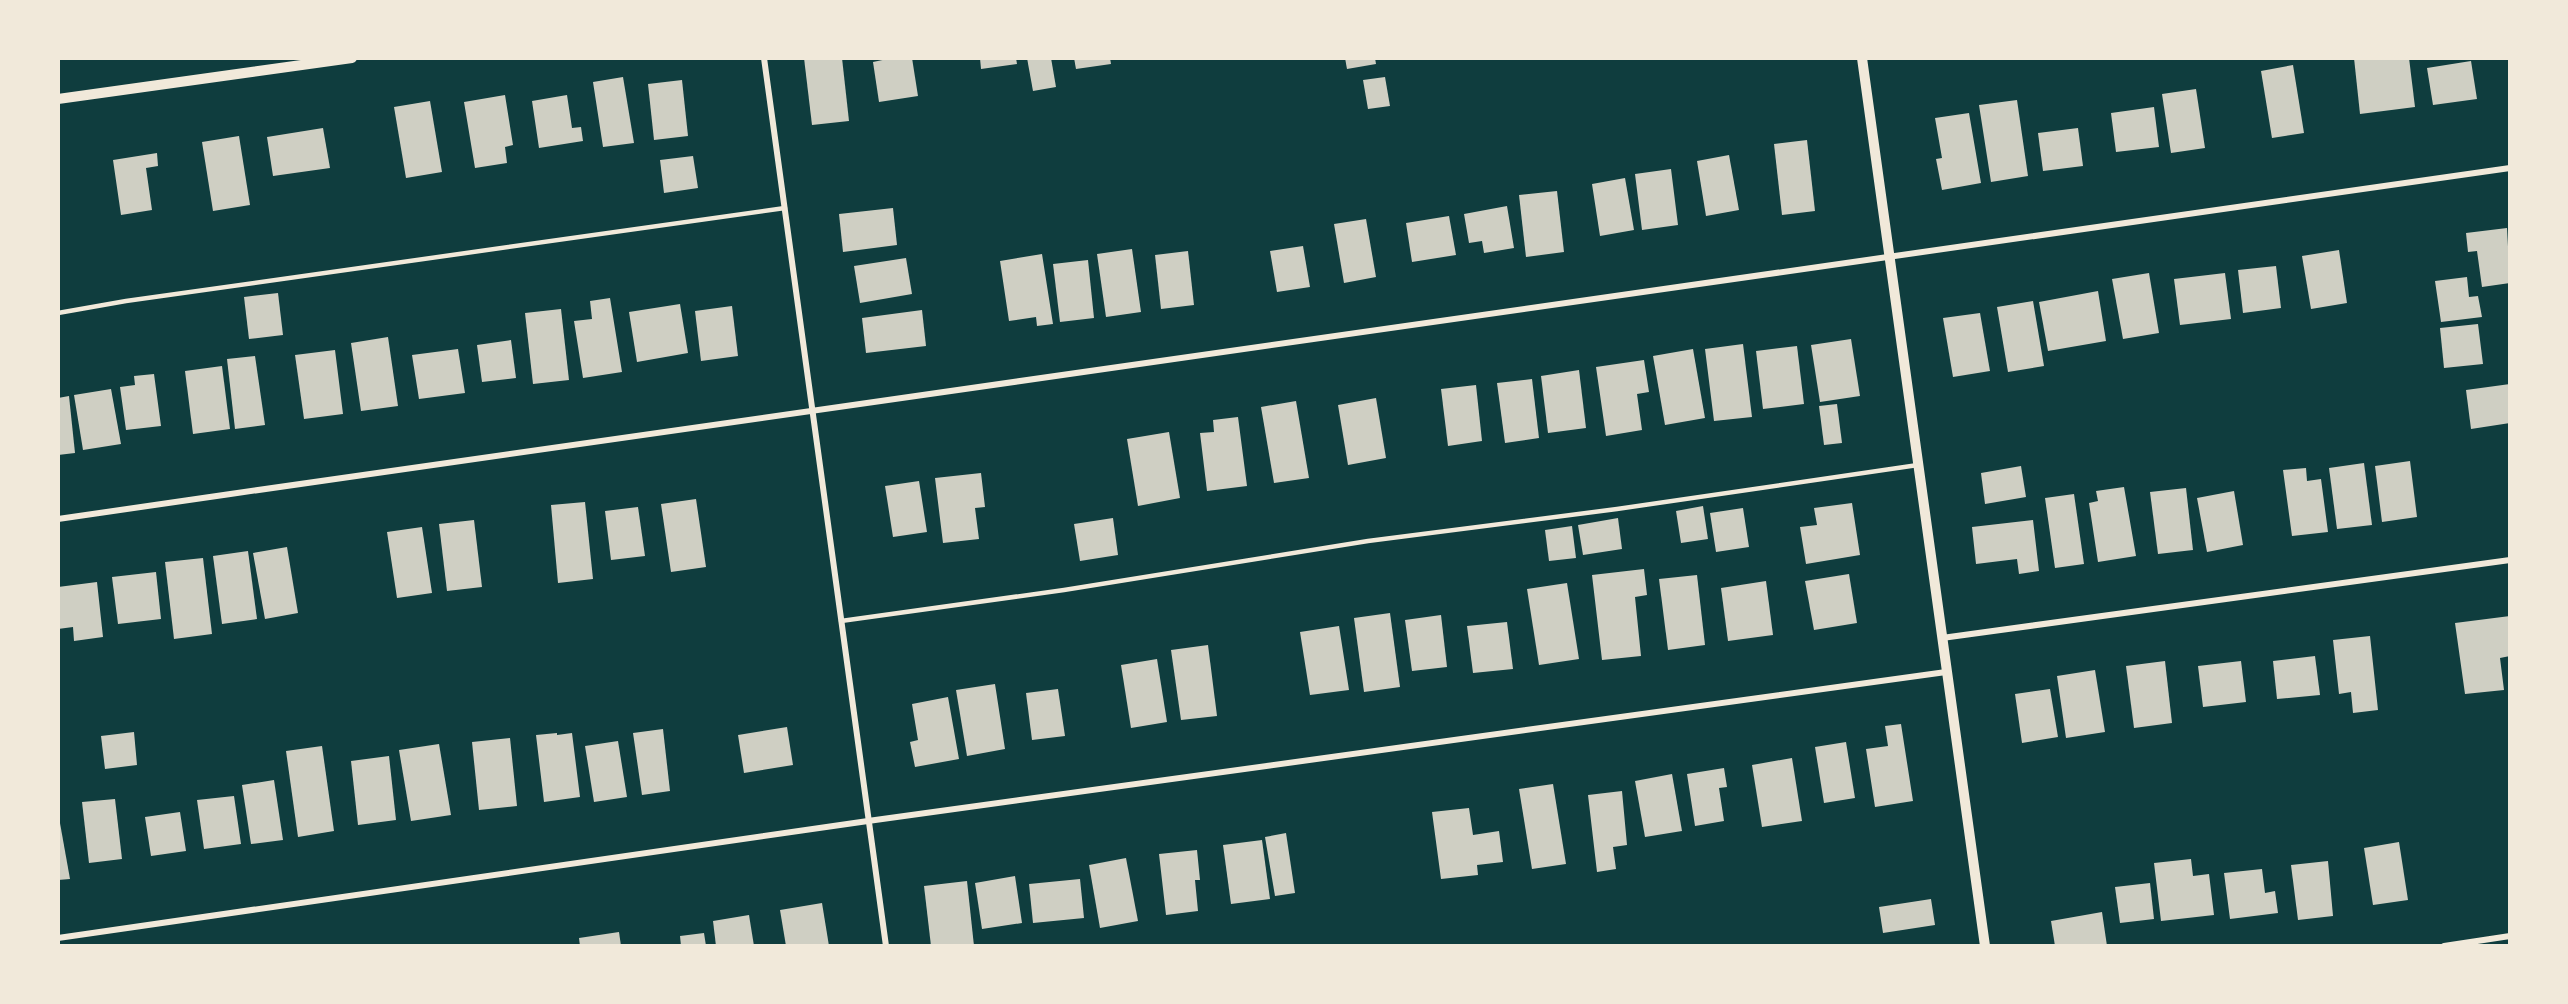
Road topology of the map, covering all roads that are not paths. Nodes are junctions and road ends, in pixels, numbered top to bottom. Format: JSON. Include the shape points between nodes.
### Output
{"nodes":[{"id":1,"x":352,"y":58,"type":"edge"},
{"id":2,"x":764,"y":58,"type":"edge"},
{"id":3,"x":1862,"y":58,"type":"edge"},
{"id":4,"x":58,"y":99,"type":"edge"},
{"id":5,"x":2510,"y":168,"type":"edge"},
{"id":6,"x":784,"y":208,"type":"junction"},
{"id":7,"x":1889,"y":259,"type":"junction"},
{"id":8,"x":58,"y":313,"type":"edge"},
{"id":9,"x":813,"y":409,"type":"junction"},
{"id":10,"x":1918,"y":465,"type":"junction"},
{"id":11,"x":58,"y":519,"type":"edge"},
{"id":12,"x":2510,"y":560,"type":"edge"},
{"id":13,"x":841,"y":621,"type":"junction"},
{"id":14,"x":1942,"y":638,"type":"junction"},
{"id":15,"x":1946,"y":672,"type":"junction"},
{"id":16,"x":868,"y":821,"type":"junction"},
{"id":17,"x":2510,"y":936,"type":"edge"},
{"id":18,"x":58,"y":938,"type":"edge"},
{"id":19,"x":886,"y":945,"type":"edge"},
{"id":20,"x":1985,"y":945,"type":"edge"},
{"id":21,"x":2444,"y":945,"type":"edge"}],
"edges":[{"from":1,"to":4,"type":"street"},
{"from":2,"to":6,"type":"street"},
{"from":3,"to":7,"type":"street"},
{"from":5,"to":7,"type":"street"},
{"from":6,"to":8,"type":"lane"},
{"from":6,"to":9,"type":"street"},
{"from":7,"to":9,"type":"street"},
{"from":7,"to":10,"type":"street"},
{"from":9,"to":11,"type":"street"},
{"from":9,"to":13,"type":"street"},
{"from":10,"to":13,"type":"lane","via":[[1368,541]]},
{"from":10,"to":14,"type":"street"},
{"from":12,"to":14,"type":"street"},
{"from":13,"to":16,"type":"street"},
{"from":14,"to":15,"type":"street"},
{"from":15,"to":16,"type":"street"},
{"from":15,"to":20,"type":"street"},
{"from":16,"to":18,"type":"street"},
{"from":16,"to":19,"type":"street"},
{"from":17,"to":21,"type":"street"}]}
